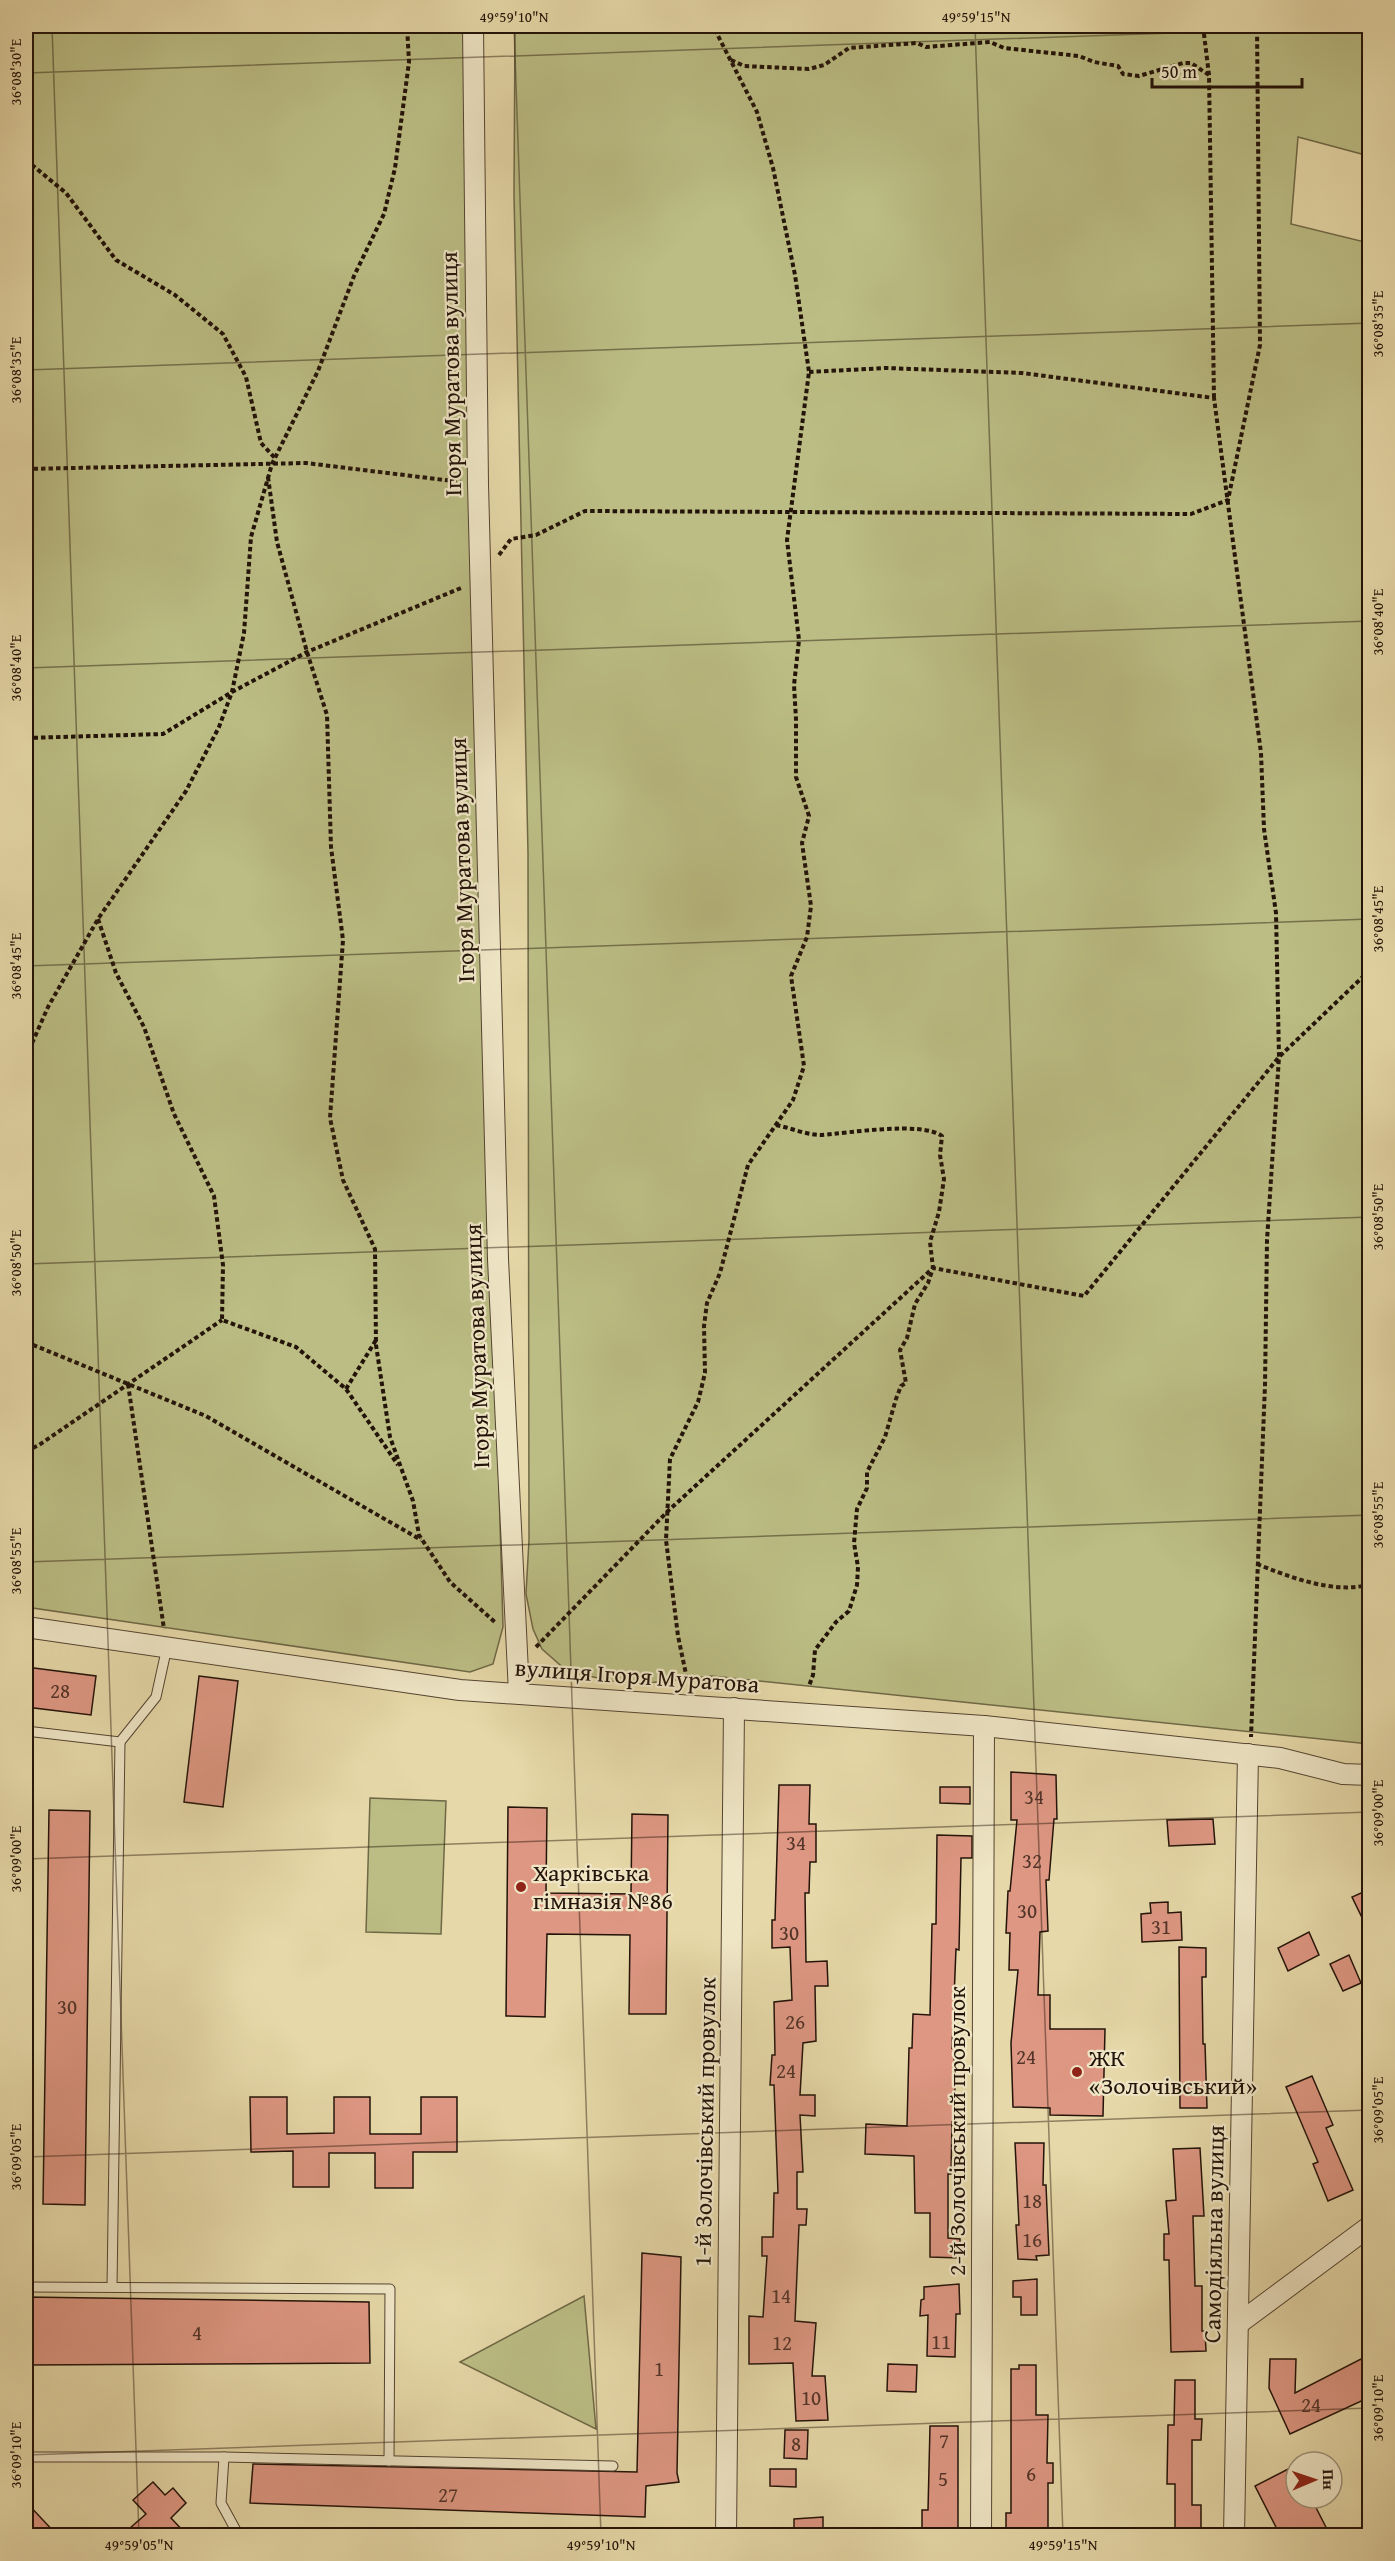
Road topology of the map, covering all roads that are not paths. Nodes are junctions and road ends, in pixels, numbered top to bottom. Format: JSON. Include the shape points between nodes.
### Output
{"nodes":[{"id":1,"x":473,"y":26,"type":"edge"},
{"id":2,"x":26,"y":1627,"type":"edge"},
{"id":3,"x":167,"y":1647,"type":"junction"},
{"id":4,"x":519,"y":1693,"type":"junction"},
{"id":5,"x":734,"y":1708,"type":"junction"},
{"id":6,"x":984,"y":1726,"type":"junction"},
{"id":7,"x":26,"y":1731,"type":"edge"},
{"id":8,"x":120,"y":1742,"type":"junction"},
{"id":9,"x":1248,"y":1754,"type":"junction"},
{"id":10,"x":1370,"y":1775,"type":"edge"},
{"id":11,"x":1370,"y":2226,"type":"edge"},
{"id":12,"x":26,"y":2287,"type":"edge"},
{"id":13,"x":112,"y":2288,"type":"junction"},
{"id":14,"x":1238,"y":2324,"type":"junction"},
{"id":15,"x":26,"y":2457,"type":"edge"},
{"id":16,"x":224,"y":2457,"type":"junction"},
{"id":17,"x":389,"y":2461,"type":"junction"},
{"id":18,"x":613,"y":2466,"type":"dead end"},
{"id":19,"x":239,"y":2535,"type":"edge"},
{"id":20,"x":726,"y":2535,"type":"edge"},
{"id":21,"x":981,"y":2535,"type":"edge"},
{"id":22,"x":1234,"y":2535,"type":"edge"}],
"edges":[{"from":1,"to":4,"type":"street","name":"Ігоря Муратова вулиця","via":[[478,484],[498,1247]]},
{"from":2,"to":3,"type":"street","name":"вулиця Ігоря Муратова"},
{"from":3,"to":4,"type":"street","name":"вулиця Ігоря Муратова","via":[[460,1690]]},
{"from":3,"to":8,"type":"lane","via":[[156,1697]]},
{"from":4,"to":5,"type":"street","name":"вулиця Ігоря Муратова"},
{"from":5,"to":6,"type":"street","name":"вулиця Ігоря Муратова"},
{"from":5,"to":20,"type":"street","name":"1-й Золочівський провулок"},
{"from":6,"to":9,"type":"street","name":"вулиця Ігоря Муратова"},
{"from":6,"to":21,"type":"street","name":"2-й Золочівський провулок"},
{"from":7,"to":8,"type":"lane"},
{"from":8,"to":13,"type":"lane"},
{"from":9,"to":10,"type":"street","name":"вулиця Ігоря Муратова","via":[[1343,1774]]},
{"from":9,"to":14,"type":"street","name":"Самодіяльна вулиця"},
{"from":11,"to":14,"type":"street"},
{"from":12,"to":13,"type":"lane"},
{"from":13,"to":17,"type":"lane","via":[[390,2289]]},
{"from":14,"to":22,"type":"street","name":"Самодіяльна вулиця"},
{"from":15,"to":16,"type":"lane"},
{"from":16,"to":17,"type":"lane"},
{"from":16,"to":19,"type":"lane","via":[[221,2503]]},
{"from":17,"to":18,"type":"lane"}]}
